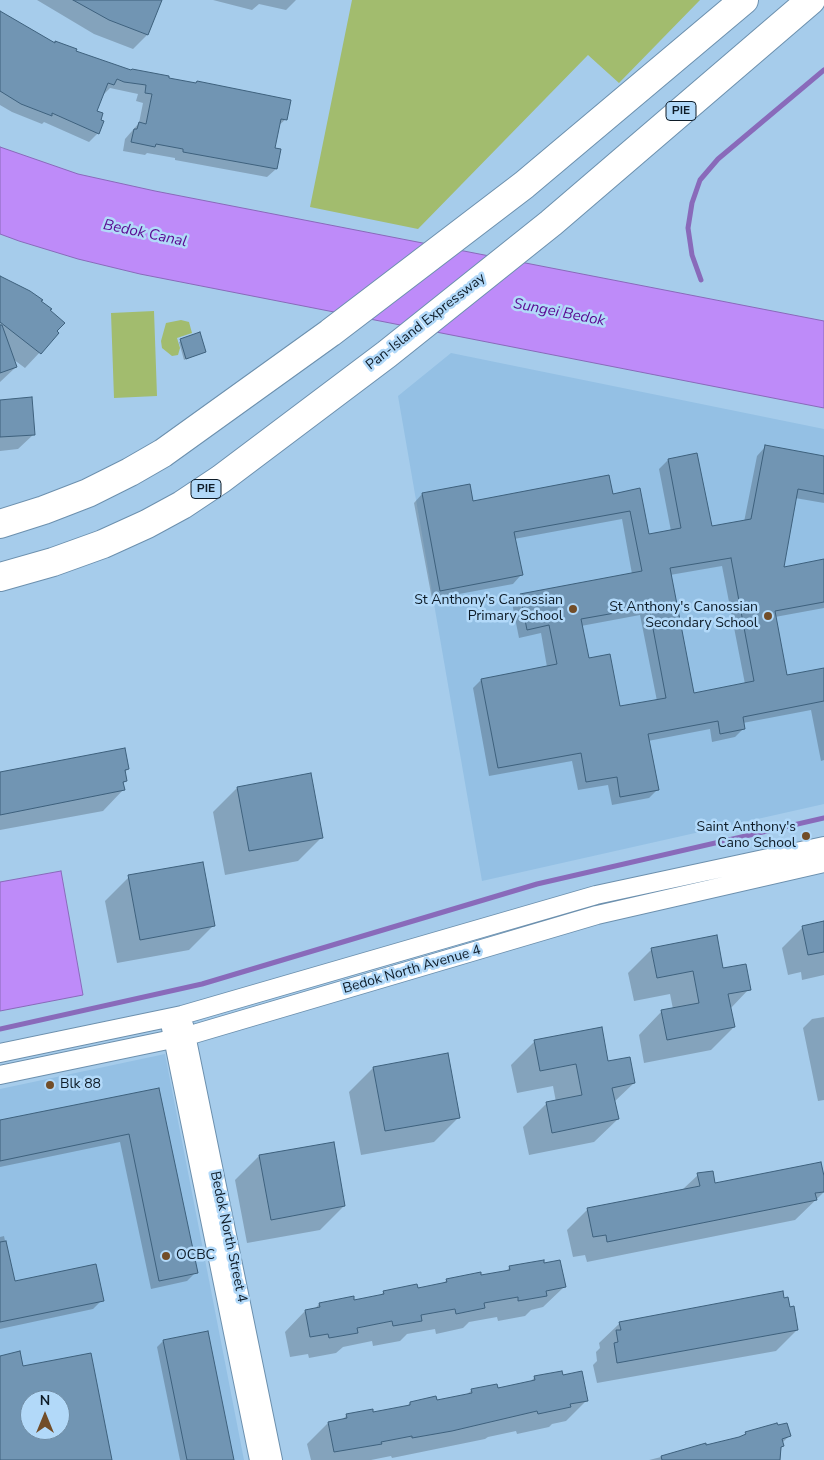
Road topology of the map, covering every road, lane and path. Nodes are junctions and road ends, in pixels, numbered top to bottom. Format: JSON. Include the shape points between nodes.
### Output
{"nodes":[{"id":1,"x":744,"y":0,"type":"edge"},
{"id":2,"x":811,"y":0,"type":"edge"},
{"id":3,"x":0,"y":524,"type":"edge"},
{"id":4,"x":0,"y":577,"type":"edge"},
{"id":5,"x":824,"y":846,"type":"edge"},
{"id":6,"x":824,"y":863,"type":"edge"},
{"id":7,"x":175,"y":1016,"type":"junction"},
{"id":8,"x":180,"y":1038,"type":"junction"},
{"id":9,"x":0,"y":1053,"type":"edge"},
{"id":10,"x":0,"y":1075,"type":"edge"},
{"id":11,"x":259,"y":1460,"type":"edge"},
{"id":12,"x":273,"y":1460,"type":"edge"}],
"edges":[{"from":1,"to":3,"type":"highway","via":[[524,185],[330,333],[163,453],[88,493]]},
{"from":2,"to":4,"type":"highway","name":"Pan-Island Expressway","number":"PIE","via":[[550,223],[387,354],[222,479],[182,505],[103,544]]},
{"from":5,"to":7,"type":"street","name":"Bedok North Avenue 4","via":[[588,898]]},
{"from":6,"to":8,"type":"street","name":"Bedok North Avenue 4","via":[[597,915]]},
{"from":7,"to":8,"type":"street","name":"Bedok North Street 4"},
{"from":7,"to":9,"type":"street","name":"Bedok North Avenue 4"},
{"from":8,"to":10,"type":"street","name":"Bedok North Avenue 4"},
{"from":8,"to":11,"type":"street","name":"Bedok North Street 4"},
{"from":8,"to":12,"type":"street","name":"Bedok North Street 4"}]}
